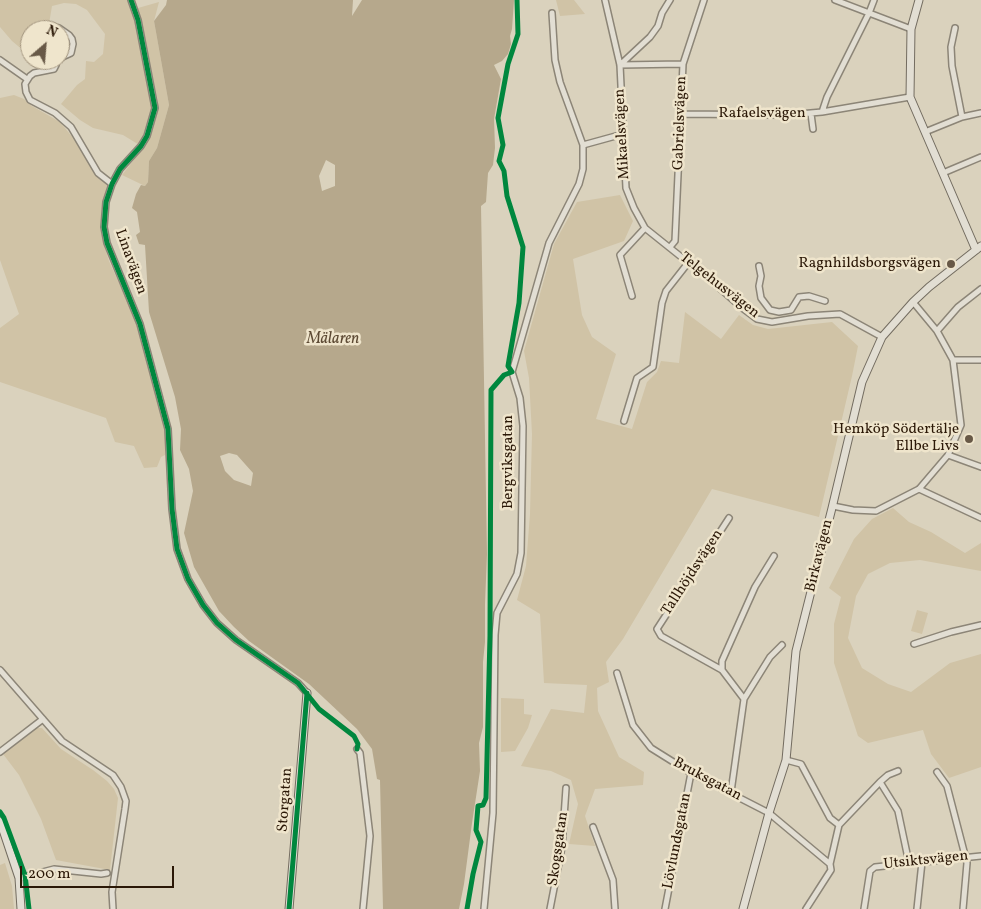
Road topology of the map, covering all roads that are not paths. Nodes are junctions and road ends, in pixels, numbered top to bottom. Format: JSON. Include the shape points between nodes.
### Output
{"nodes":[{"id":1,"x":131,"y":0,"type":"edge"},
{"id":2,"x":605,"y":0,"type":"edge"},
{"id":3,"x":670,"y":0,"type":"edge"},
{"id":4,"x":704,"y":0,"type":"edge"},
{"id":5,"x":835,"y":0,"type":"edge"},
{"id":6,"x":874,"y":0,"type":"edge"},
{"id":7,"x":919,"y":0,"type":"edge"},
{"id":8,"x":552,"y":13,"type":"dead end"},
{"id":9,"x":869,"y":13,"type":"junction"},
{"id":10,"x":911,"y":28,"type":"junction"},
{"id":11,"x":955,"y":28,"type":"dead end"},
{"id":12,"x":70,"y":36,"type":"edge"},
{"id":13,"x":70,"y":53,"type":"edge"},
{"id":14,"x":0,"y":60,"type":"edge"},
{"id":15,"x":683,"y":64,"type":"junction"},
{"id":16,"x":620,"y":65,"type":"junction"},
{"id":17,"x":50,"y":70,"type":"edge"},
{"id":18,"x":27,"y":79,"type":"junction"},
{"id":19,"x":910,"y":97,"type":"junction"},
{"id":20,"x":822,"y":112,"type":"junction"},
{"id":21,"x":981,"y":113,"type":"edge"},
{"id":22,"x":682,"y":114,"type":"junction"},
{"id":23,"x":811,"y":114,"type":"junction"},
{"id":24,"x":962,"y":117,"type":"junction"},
{"id":25,"x":813,"y":129,"type":"dead end"},
{"id":26,"x":925,"y":132,"type":"junction"},
{"id":27,"x":623,"y":134,"type":"junction"},
{"id":28,"x":583,"y":145,"type":"junction"},
{"id":29,"x":981,"y":157,"type":"edge"},
{"id":30,"x":943,"y":173,"type":"junction"},
{"id":31,"x":112,"y":184,"type":"junction"},
{"id":32,"x":645,"y":228,"type":"junction"},
{"id":33,"x":670,"y":247,"type":"junction"},
{"id":34,"x":978,"y":248,"type":"edge"},
{"id":35,"x":688,"y":263,"type":"junction"},
{"id":36,"x":759,"y":266,"type":"dead end"},
{"id":37,"x":981,"y":289,"type":"edge"},
{"id":38,"x":632,"y":296,"type":"dead end"},
{"id":39,"x":824,"y":301,"type":"dead end"},
{"id":40,"x":913,"y":302,"type":"junction"},
{"id":41,"x":937,"y":331,"type":"junction"},
{"id":42,"x":882,"y":337,"type":"junction"},
{"id":43,"x":953,"y":360,"type":"junction"},
{"id":44,"x":981,"y":360,"type":"edge"},
{"id":45,"x":624,"y":421,"type":"dead end"},
{"id":46,"x":948,"y":455,"type":"junction"},
{"id":47,"x":981,"y":467,"type":"edge"},
{"id":48,"x":920,"y":489,"type":"junction"},
{"id":49,"x":833,"y":506,"type":"junction"},
{"id":50,"x":729,"y":518,"type":"dead end"},
{"id":51,"x":981,"y":518,"type":"edge"},
{"id":52,"x":774,"y":556,"type":"dead end"},
{"id":53,"x":981,"y":625,"type":"edge"},
{"id":54,"x":914,"y":644,"type":"dead end"},
{"id":55,"x":782,"y":645,"type":"dead end"},
{"id":56,"x":0,"y":670,"type":"edge"},
{"id":57,"x":722,"y":670,"type":"junction"},
{"id":58,"x":617,"y":673,"type":"dead end"},
{"id":59,"x":307,"y":693,"type":"joint"},
{"id":60,"x":744,"y":699,"type":"junction"},
{"id":61,"x":43,"y":719,"type":"junction"},
{"id":62,"x":357,"y":749,"type":"dead end"},
{"id":63,"x":0,"y":752,"type":"edge"},
{"id":64,"x":786,"y":760,"type":"junction"},
{"id":65,"x":898,"y":771,"type":"dead end"},
{"id":66,"x":937,"y":772,"type":"dead end"},
{"id":67,"x":691,"y":773,"type":"junction"},
{"id":68,"x":880,"y":782,"type":"junction"},
{"id":69,"x":566,"y":788,"type":"dead end"},
{"id":70,"x":731,"y":792,"type":"junction"},
{"id":71,"x":769,"y":813,"type":"junction"},
{"id":72,"x":0,"y":821,"type":"edge"},
{"id":73,"x":839,"y":825,"type":"junction"},
{"id":74,"x":593,"y":827,"type":"dead end"},
{"id":75,"x":981,"y":856,"type":"edge"},
{"id":76,"x":965,"y":858,"type":"junction"},
{"id":77,"x":922,"y":862,"type":"junction"},
{"id":78,"x":909,"y":863,"type":"junction"},
{"id":79,"x":830,"y":864,"type":"junction"},
{"id":80,"x":107,"y":872,"type":"dead end"},
{"id":81,"x":19,"y":878,"type":"junction"},
{"id":82,"x":21,"y":909,"type":"edge"},
{"id":83,"x":113,"y":909,"type":"edge"},
{"id":84,"x":289,"y":909,"type":"edge"},
{"id":85,"x":363,"y":909,"type":"edge"},
{"id":86,"x":484,"y":909,"type":"edge"},
{"id":87,"x":550,"y":909,"type":"edge"},
{"id":88,"x":615,"y":909,"type":"edge"},
{"id":89,"x":665,"y":909,"type":"edge"},
{"id":90,"x":743,"y":909,"type":"edge"},
{"id":91,"x":806,"y":909,"type":"edge"},
{"id":92,"x":864,"y":909,"type":"edge"},
{"id":93,"x":917,"y":909,"type":"edge"},
{"id":94,"x":963,"y":909,"type":"edge"}],
"edges":[{"from":1,"to":31,"type":"street","name":"Linavägen","via":[[155,108],[147,136]]},
{"from":2,"to":16,"type":"street","name":"Mikaelsvägen"},
{"from":3,"to":16,"type":"street","via":[[650,37]]},
{"from":4,"to":15,"type":"street","name":"Gabrielsvägen"},
{"from":5,"to":9,"type":"street"},
{"from":6,"to":9,"type":"street","name":"Rafaelsvägen"},
{"from":7,"to":10,"type":"street"},
{"from":8,"to":28,"type":"street","name":"Bergviksgatan","via":[[558,75]]},
{"from":9,"to":10,"type":"street"},
{"from":9,"to":20,"type":"street","name":"Rafaelsvägen"},
{"from":10,"to":19,"type":"street"},
{"from":11,"to":24,"type":"street","via":[[952,66]]},
{"from":12,"to":13,"type":"street","via":[[73,44]]},
{"from":14,"to":18,"type":"street"},
{"from":15,"to":16,"type":"street"},
{"from":15,"to":22,"type":"street","name":"Gabrielsvägen"},
{"from":16,"to":27,"type":"street","name":"Mikaelsvägen"},
{"from":17,"to":18,"type":"street"},
{"from":18,"to":31,"type":"street","via":[[25,89],[28,97],[63,119],[98,173]]},
{"from":19,"to":20,"type":"street"},
{"from":19,"to":26,"type":"street"},
{"from":20,"to":23,"type":"street","name":"Rafaelsvägen"},
{"from":21,"to":24,"type":"street"},
{"from":22,"to":23,"type":"street","name":"Rafaelsvägen"},
{"from":22,"to":33,"type":"street","name":"Gabrielsvägen","via":[[676,241]]},
{"from":23,"to":25,"type":"street"},
{"from":24,"to":26,"type":"street"},
{"from":26,"to":30,"type":"street"},
{"from":27,"to":28,"type":"street"},
{"from":27,"to":32,"type":"street","name":"Mikaelsvägen","via":[[626,188]]},
{"from":28,"to":86,"type":"street","name":"Bergviksgatan","via":[[580,183],[549,242],[512,372],[520,398],[523,426],[521,552],[517,574],[497,613],[493,813]]},
{"from":29,"to":30,"type":"street"},
{"from":30,"to":34,"type":"street"},
{"from":31,"to":59,"type":"street","name":"Linavägen","via":[[104,216],[107,243],[140,324],[168,429],[172,510],[178,549],[188,578],[217,623]]},
{"from":32,"to":33,"type":"street","name":"Mikaelsvägen"},
{"from":32,"to":38,"type":"street","via":[[620,255]]},
{"from":33,"to":35,"type":"street","name":"Telgehusvägen"},
{"from":34,"to":40,"type":"street","name":"Birkavägen"},
{"from":35,"to":42,"type":"street","name":"Telgehusvägen","via":[[757,319],[772,322],[840,314]]},
{"from":35,"to":45,"type":"street","via":[[666,291],[653,367],[637,378]]},
{"from":36,"to":39,"type":"street","via":[[761,298],[770,310],[791,310],[803,296]]},
{"from":37,"to":41,"type":"street","via":[[958,307]]},
{"from":40,"to":41,"type":"street"},
{"from":40,"to":42,"type":"street","name":"Birkavägen"},
{"from":41,"to":43,"type":"street"},
{"from":42,"to":49,"type":"street","name":"Birkavägen","via":[[862,382]]},
{"from":43,"to":44,"type":"street"},
{"from":43,"to":46,"type":"street","via":[[961,425]]},
{"from":46,"to":47,"type":"street"},
{"from":46,"to":48,"type":"street"},
{"from":48,"to":49,"type":"street","via":[[876,511]]},
{"from":48,"to":51,"type":"street"},
{"from":49,"to":64,"type":"street","name":"Birkavägen","via":[[796,651]]},
{"from":50,"to":57,"type":"street","name":"Tallhöjdsvägen","via":[[657,629],[661,636]]},
{"from":52,"to":57,"type":"street","via":[[755,587],[722,661]]},
{"from":53,"to":54,"type":"street"},
{"from":55,"to":60,"type":"street","via":[[770,656]]},
{"from":56,"to":61,"type":"street"},
{"from":57,"to":60,"type":"street","name":"Tallhöjdsvägen"},
{"from":58,"to":67,"type":"street","name":"Bruksgatan","via":[[633,725],[650,748]]},
{"from":59,"to":84,"type":"street","name":"Storgatan"},
{"from":60,"to":70,"type":"street"},
{"from":61,"to":63,"type":"street"},
{"from":61,"to":83,"type":"street","via":[[62,742],[112,775],[124,794],[125,809],[112,892]]},
{"from":62,"to":85,"type":"street","via":[[370,836]]},
{"from":64,"to":71,"type":"street","name":"Birkavägen"},
{"from":64,"to":73,"type":"street","via":[[801,764],[830,818]]},
{"from":65,"to":68,"type":"street","via":[[888,774]]},
{"from":66,"to":76,"type":"street","via":[[947,786]]},
{"from":67,"to":70,"type":"street","name":"Bruksgatan"},
{"from":67,"to":89,"type":"street","name":"Lövlundsgatan"},
{"from":68,"to":73,"type":"street"},
{"from":68,"to":78,"type":"street","via":[[898,811]]},
{"from":69,"to":87,"type":"street","name":"Skogsgatan","via":[[562,847]]},
{"from":70,"to":71,"type":"street","name":"Bruksgatan"},
{"from":71,"to":79,"type":"street","name":"Bruksgatan"},
{"from":71,"to":90,"type":"street","name":"Birkavägen"},
{"from":72,"to":81,"type":"street"},
{"from":73,"to":79,"type":"street"},
{"from":74,"to":88,"type":"street","via":[[613,880]]},
{"from":75,"to":76,"type":"street","name":"Utsiktsvägen"},
{"from":76,"to":77,"type":"street","name":"Utsiktsvägen"},
{"from":76,"to":94,"type":"street","via":[[968,869]]},
{"from":77,"to":78,"type":"street","name":"Utsiktsvägen"},
{"from":77,"to":93,"type":"street"},
{"from":78,"to":92,"type":"street","name":"Utsiktsvägen","via":[[872,868]]},
{"from":79,"to":91,"type":"street","via":[[831,870]]},
{"from":80,"to":81,"type":"street","via":[[54,869]]},
{"from":81,"to":82,"type":"street"}]}
